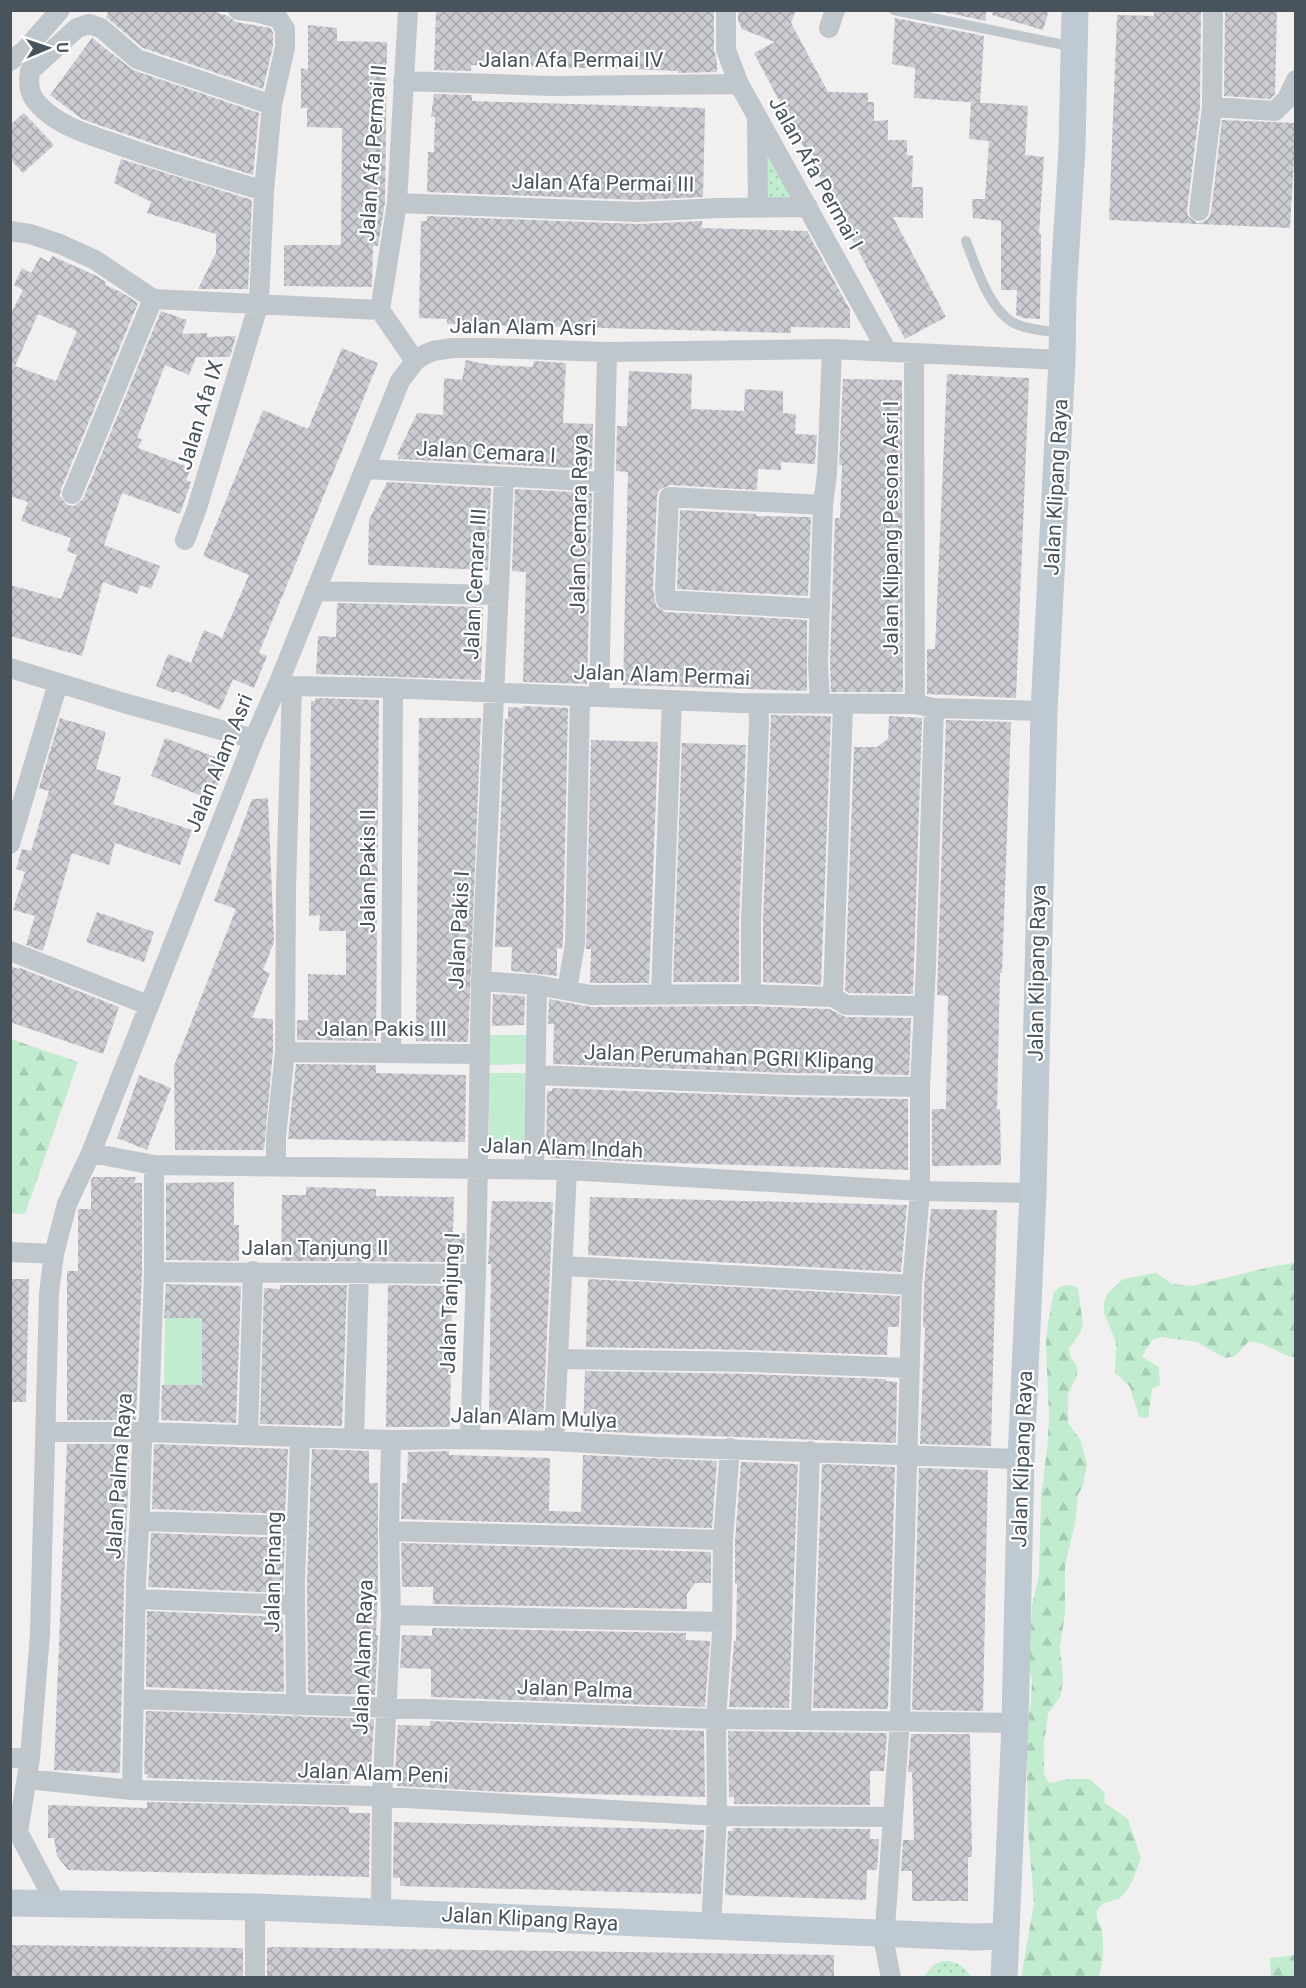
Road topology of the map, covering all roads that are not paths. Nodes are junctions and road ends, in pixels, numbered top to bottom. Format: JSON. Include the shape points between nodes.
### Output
{"nodes":[{"id":1,"x":60,"y":10,"type":"edge"},
{"id":2,"x":238,"y":10,"type":"edge"},
{"id":3,"x":408,"y":10,"type":"edge"},
{"id":4,"x":726,"y":10,"type":"edge"},
{"id":5,"x":894,"y":10,"type":"edge"},
{"id":6,"x":1075,"y":10,"type":"edge"},
{"id":7,"x":1213,"y":10,"type":"edge"},
{"id":8,"x":1074,"y":47,"type":"junction"},
{"id":9,"x":10,"y":61,"type":"edge"},
{"id":10,"x":1296,"y":80,"type":"edge"},
{"id":11,"x":403,"y":81,"type":"junction"},
{"id":12,"x":739,"y":84,"type":"junction"},
{"id":13,"x":272,"y":105,"type":"junction"},
{"id":14,"x":1212,"y":107,"type":"junction"},
{"id":15,"x":757,"y":118,"type":"junction"},
{"id":16,"x":264,"y":191,"type":"junction"},
{"id":17,"x":397,"y":203,"type":"junction"},
{"id":18,"x":808,"y":207,"type":"junction"},
{"id":19,"x":758,"y":208,"type":"junction"},
{"id":20,"x":1199,"y":211,"type":"dead end"},
{"id":21,"x":10,"y":231,"type":"edge"},
{"id":22,"x":966,"y":241,"type":"dead end"},
{"id":23,"x":153,"y":299,"type":"junction"},
{"id":24,"x":259,"y":303,"type":"junction"},
{"id":25,"x":380,"y":310,"type":"junction"},
{"id":26,"x":1063,"y":333,"type":"junction"},
{"id":27,"x":832,"y":349,"type":"junction"},
{"id":28,"x":887,"y":351,"type":"junction"},
{"id":29,"x":607,"y":352,"type":"junction"},
{"id":30,"x":914,"y":352,"type":"junction"},
{"id":31,"x":1062,"y":360,"type":"junction"},
{"id":32,"x":415,"y":361,"type":"junction"},
{"id":33,"x":366,"y":469,"type":"junction"},
{"id":34,"x":504,"y":477,"type":"junction"},
{"id":35,"x":603,"y":482,"type":"junction"},
{"id":36,"x":72,"y":494,"type":"dead end"},
{"id":37,"x":823,"y":505,"type":"junction"},
{"id":38,"x":184,"y":540,"type":"dead end"},
{"id":39,"x":315,"y":591,"type":"junction"},
{"id":40,"x":499,"y":595,"type":"junction"},
{"id":41,"x":820,"y":609,"type":"junction"},
{"id":42,"x":10,"y":668,"type":"edge"},
{"id":43,"x":58,"y":683,"type":"junction"},
{"id":44,"x":285,"y":684,"type":"junction"},
{"id":45,"x":393,"y":688,"type":"junction"},
{"id":46,"x":494,"y":693,"type":"junction"},
{"id":47,"x":590,"y":697,"type":"junction"},
{"id":48,"x":672,"y":700,"type":"junction"},
{"id":49,"x":759,"y":703,"type":"junction"},
{"id":50,"x":820,"y":703,"type":"junction"},
{"id":51,"x":843,"y":705,"type":"junction"},
{"id":52,"x":924,"y":706,"type":"junction"},
{"id":53,"x":1044,"y":711,"type":"junction"},
{"id":54,"x":254,"y":739,"type":"junction"},
{"id":55,"x":10,"y":844,"type":"edge"},
{"id":56,"x":10,"y":951,"type":"edge"},
{"id":57,"x":481,"y":981,"type":"junction"},
{"id":58,"x":537,"y":985,"type":"junction"},
{"id":59,"x":567,"y":990,"type":"junction"},
{"id":60,"x":661,"y":994,"type":"junction"},
{"id":61,"x":751,"y":994,"type":"junction"},
{"id":62,"x":833,"y":997,"type":"junction"},
{"id":63,"x":148,"y":1005,"type":"junction"},
{"id":64,"x":922,"y":1006,"type":"junction"},
{"id":65,"x":285,"y":1052,"type":"junction"},
{"id":66,"x":391,"y":1053,"type":"junction"},
{"id":67,"x":479,"y":1054,"type":"junction"},
{"id":68,"x":536,"y":1075,"type":"junction"},
{"id":69,"x":920,"y":1087,"type":"junction"},
{"id":70,"x":91,"y":1153,"type":"junction"},
{"id":71,"x":154,"y":1165,"type":"junction"},
{"id":72,"x":276,"y":1166,"type":"junction"},
{"id":73,"x":476,"y":1169,"type":"junction"},
{"id":74,"x":534,"y":1170,"type":"junction"},
{"id":75,"x":567,"y":1170,"type":"junction"},
{"id":76,"x":920,"y":1191,"type":"junction"},
{"id":77,"x":1033,"y":1192,"type":"junction"},
{"id":78,"x":10,"y":1251,"type":"edge"},
{"id":79,"x":54,"y":1254,"type":"junction"},
{"id":80,"x":564,"y":1266,"type":"junction"},
{"id":81,"x":154,"y":1272,"type":"junction"},
{"id":82,"x":253,"y":1272,"type":"junction"},
{"id":83,"x":359,"y":1272,"type":"junction"},
{"id":84,"x":476,"y":1274,"type":"junction"},
{"id":85,"x":912,"y":1286,"type":"junction"},
{"id":86,"x":559,"y":1359,"type":"junction"},
{"id":87,"x":909,"y":1368,"type":"junction"},
{"id":88,"x":45,"y":1432,"type":"junction"},
{"id":89,"x":146,"y":1432,"type":"junction"},
{"id":90,"x":248,"y":1435,"type":"junction"},
{"id":91,"x":354,"y":1438,"type":"junction"},
{"id":92,"x":300,"y":1439,"type":"junction"},
{"id":93,"x":470,"y":1439,"type":"junction"},
{"id":94,"x":391,"y":1440,"type":"junction"},
{"id":95,"x":554,"y":1441,"type":"junction"},
{"id":96,"x":729,"y":1448,"type":"junction"},
{"id":97,"x":810,"y":1451,"type":"junction"},
{"id":98,"x":907,"y":1454,"type":"junction"},
{"id":99,"x":1021,"y":1459,"type":"junction"},
{"id":100,"x":140,"y":1521,"type":"junction"},
{"id":101,"x":297,"y":1526,"type":"junction"},
{"id":102,"x":389,"y":1531,"type":"junction"},
{"id":103,"x":723,"y":1540,"type":"junction"},
{"id":104,"x":136,"y":1599,"type":"junction"},
{"id":105,"x":295,"y":1605,"type":"junction"},
{"id":106,"x":391,"y":1615,"type":"junction"},
{"id":107,"x":722,"y":1622,"type":"junction"},
{"id":108,"x":134,"y":1699,"type":"junction"},
{"id":109,"x":296,"y":1706,"type":"junction"},
{"id":110,"x":386,"y":1707,"type":"junction"},
{"id":111,"x":716,"y":1719,"type":"junction"},
{"id":112,"x":801,"y":1720,"type":"junction"},
{"id":113,"x":900,"y":1720,"type":"junction"},
{"id":114,"x":1015,"y":1723,"type":"junction"},
{"id":115,"x":20,"y":1758,"type":"edge"},
{"id":116,"x":27,"y":1779,"type":"junction"},
{"id":117,"x":132,"y":1790,"type":"junction"},
{"id":118,"x":382,"y":1797,"type":"junction"},
{"id":119,"x":717,"y":1816,"type":"junction"},
{"id":120,"x":892,"y":1817,"type":"junction"},
{"id":121,"x":14,"y":1835,"type":"edge"},
{"id":122,"x":55,"y":1902,"type":"junction"},
{"id":123,"x":10,"y":1903,"type":"edge"},
{"id":124,"x":255,"y":1907,"type":"junction"},
{"id":125,"x":381,"y":1912,"type":"junction"},
{"id":126,"x":711,"y":1927,"type":"junction"},
{"id":127,"x":885,"y":1934,"type":"junction"},
{"id":128,"x":1005,"y":1936,"type":"junction"},
{"id":129,"x":255,"y":1977,"type":"edge"},
{"id":130,"x":891,"y":1977,"type":"edge"},
{"id":131,"x":1004,"y":1977,"type":"edge"}],
"edges":[{"from":1,"to":9,"type":"street","via":[[26,50]]},
{"from":2,"to":13,"type":"street","name":"Jalan Afa IX","via":[[274,15],[283,23],[285,47]]},
{"from":3,"to":11,"type":"street","name":"Jalan Afa Permai II"},
{"from":4,"to":12,"type":"street","name":"Jalan Afa Permai I","via":[[726,50]]},
{"from":5,"to":8,"type":"lane"},
{"from":6,"to":8,"type":"main road","name":"Jalan Klipang Raya"},
{"from":7,"to":14,"type":"street"},
{"from":8,"to":26,"type":"main road","name":"Jalan Klipang Raya"},
{"from":10,"to":14,"type":"street","via":[[1287,99],[1275,111]]},
{"from":11,"to":12,"type":"street","name":"Jalan Afa Permai IV","via":[[552,86]]},
{"from":11,"to":17,"type":"street","name":"Jalan Afa Permai II"},
{"from":12,"to":15,"type":"street","name":"Jalan Afa Permai I"},
{"from":13,"to":16,"type":"street","name":"Jalan Afa IX"},
{"from":13,"to":16,"type":"street","via":[[137,59],[101,28],[88,24],[77,28],[30,71],[28,81],[40,106],[84,133],[130,151]]},
{"from":14,"to":20,"type":"street"},
{"from":15,"to":18,"type":"street","name":"Jalan Afa Permai I"},
{"from":15,"to":19,"type":"street"},
{"from":16,"to":24,"type":"street","name":"Jalan Afa IX"},
{"from":17,"to":19,"type":"street","name":"Jalan Afa Permai III","via":[[638,212]]},
{"from":17,"to":25,"type":"street","name":"Jalan Afa Permai II"},
{"from":18,"to":19,"type":"street","name":"Jalan Afa Permai III"},
{"from":18,"to":28,"type":"street","name":"Jalan Afa Permai I"},
{"from":21,"to":23,"type":"street","via":[[60,244],[95,260]]},
{"from":22,"to":26,"type":"lane","via":[[983,284],[1005,316],[1026,327]]},
{"from":23,"to":24,"type":"street"},
{"from":23,"to":36,"type":"street"},
{"from":24,"to":25,"type":"street"},
{"from":24,"to":38,"type":"street","name":"Jalan Afa IX"},
{"from":25,"to":32,"type":"street"},
{"from":26,"to":31,"type":"main road","name":"Jalan Klipang Raya"},
{"from":27,"to":28,"type":"street","name":"Jalan Alam Asri"},
{"from":27,"to":29,"type":"street","name":"Jalan Alam Asri"},
{"from":27,"to":37,"type":"street"},
{"from":28,"to":30,"type":"street","name":"Jalan Alam Asri"},
{"from":29,"to":32,"type":"street","name":"Jalan Alam Asri","via":[[452,348],[434,351]]},
{"from":29,"to":35,"type":"street","name":"Jalan Cemara Raya"},
{"from":30,"to":31,"type":"street","name":"Jalan Alam Asri"},
{"from":30,"to":52,"type":"street","name":"Jalan Klipang Pesona Asri I"},
{"from":31,"to":53,"type":"main road","name":"Jalan Klipang Raya"},
{"from":32,"to":33,"type":"street","name":"Jalan Alam Asri","via":[[400,381]]},
{"from":33,"to":34,"type":"street","name":"Jalan Cemara I"},
{"from":33,"to":39,"type":"street","name":"Jalan Alam Asri"},
{"from":34,"to":35,"type":"street","name":"Jalan Cemara I"},
{"from":34,"to":40,"type":"street","name":"Jalan Cemara III"},
{"from":35,"to":47,"type":"street","name":"Jalan Cemara Raya"},
{"from":37,"to":41,"type":"street"},
{"from":37,"to":41,"type":"street","via":[[669,497],[665,589],[666,600]]},
{"from":39,"to":40,"type":"street"},
{"from":39,"to":44,"type":"street","name":"Jalan Alam Asri"},
{"from":40,"to":46,"type":"street","name":"Jalan Cemara III"},
{"from":41,"to":50,"type":"street"},
{"from":42,"to":43,"type":"street"},
{"from":43,"to":54,"type":"street"},
{"from":43,"to":55,"type":"street"},
{"from":44,"to":45,"type":"street","name":"Jalan Alam Permai"},
{"from":44,"to":54,"type":"street","name":"Jalan Alam Asri"},
{"from":44,"to":65,"type":"street"},
{"from":45,"to":46,"type":"street","name":"Jalan Alam Permai"},
{"from":45,"to":66,"type":"street","name":"Jalan Pakis II"},
{"from":46,"to":47,"type":"street","name":"Jalan Alam Permai"},
{"from":46,"to":57,"type":"street","name":"Jalan Pakis I"},
{"from":47,"to":48,"type":"street","name":"Jalan Alam Permai"},
{"from":47,"to":59,"type":"street","via":[[575,944]]},
{"from":48,"to":49,"type":"street","name":"Jalan Alam Permai"},
{"from":48,"to":60,"type":"street"},
{"from":49,"to":50,"type":"street","name":"Jalan Alam Permai"},
{"from":49,"to":61,"type":"street"},
{"from":50,"to":51,"type":"street","name":"Jalan Alam Permai"},
{"from":51,"to":52,"type":"street","name":"Jalan Alam Permai"},
{"from":51,"to":62,"type":"street"},
{"from":52,"to":53,"type":"street","name":"Jalan Alam Permai"},
{"from":52,"to":64,"type":"street","via":[[926,966]]},
{"from":53,"to":77,"type":"main road","name":"Jalan Klipang Raya"},
{"from":54,"to":63,"type":"street","name":"Jalan Alam Asri"},
{"from":56,"to":63,"type":"street"},
{"from":57,"to":58,"type":"street"},
{"from":57,"to":67,"type":"street","name":"Jalan Pakis I"},
{"from":58,"to":59,"type":"street"},
{"from":58,"to":68,"type":"street"},
{"from":59,"to":60,"type":"street","via":[[591,995]]},
{"from":60,"to":61,"type":"street"},
{"from":61,"to":62,"type":"street"},
{"from":62,"to":64,"type":"street","via":[[846,1005]]},
{"from":63,"to":70,"type":"street","name":"Jalan Alam Asri"},
{"from":64,"to":69,"type":"street"},
{"from":65,"to":66,"type":"street","name":"Jalan Pakis III"},
{"from":65,"to":72,"type":"street"},
{"from":66,"to":67,"type":"street","name":"Jalan Pakis III"},
{"from":67,"to":73,"type":"street","name":"Jalan Pakis I"},
{"from":68,"to":69,"type":"street","name":"Jalan Perumahan PGRI Klipang"},
{"from":68,"to":74,"type":"street"},
{"from":69,"to":76,"type":"street"},
{"from":70,"to":71,"type":"street","name":"Jalan Alam Indah"},
{"from":70,"to":79,"type":"street","name":"Jalan Alam Asri","via":[[67,1204]]},
{"from":71,"to":72,"type":"street","name":"Jalan Alam Indah"},
{"from":71,"to":81,"type":"street","name":"Jalan Palma Raya"},
{"from":72,"to":73,"type":"street","name":"Jalan Alam Indah"},
{"from":73,"to":74,"type":"street","name":"Jalan Alam Indah"},
{"from":73,"to":84,"type":"street","name":"Jalan Tanjung I"},
{"from":74,"to":75,"type":"street","name":"Jalan Alam Indah"},
{"from":75,"to":76,"type":"street","name":"Jalan Alam Indah"},
{"from":75,"to":80,"type":"street"},
{"from":76,"to":77,"type":"street","name":"Jalan Alam Indah"},
{"from":76,"to":85,"type":"street"},
{"from":77,"to":99,"type":"main road","name":"Jalan Klipang Raya"},
{"from":78,"to":79,"type":"street"},
{"from":79,"to":88,"type":"street","name":"Jalan Alam Asri","via":[[49,1293]]},
{"from":80,"to":85,"type":"street"},
{"from":80,"to":86,"type":"street"},
{"from":81,"to":82,"type":"street","name":"Jalan Tanjung II"},
{"from":81,"to":89,"type":"street","name":"Jalan Palma Raya"},
{"from":82,"to":83,"type":"street","name":"Jalan Tanjung II"},
{"from":82,"to":90,"type":"street"},
{"from":83,"to":84,"type":"street","name":"Jalan Tanjung II"},
{"from":83,"to":91,"type":"street"},
{"from":84,"to":93,"type":"street","name":"Jalan Tanjung I"},
{"from":85,"to":87,"type":"street"},
{"from":86,"to":87,"type":"street"},
{"from":86,"to":95,"type":"street"},
{"from":87,"to":98,"type":"street"},
{"from":88,"to":89,"type":"street","name":"Jalan Alam Mulya"},
{"from":88,"to":115,"type":"street","name":"Jalan Alam Asri","via":[[40,1634]]},
{"from":89,"to":90,"type":"street","name":"Jalan Alam Mulya"},
{"from":89,"to":100,"type":"street","name":"Jalan Palma Raya","via":[[142,1442]]},
{"from":90,"to":92,"type":"street","name":"Jalan Alam Mulya"},
{"from":91,"to":92,"type":"street","name":"Jalan Alam Mulya"},
{"from":91,"to":94,"type":"street","name":"Jalan Alam Mulya"},
{"from":92,"to":101,"type":"street","name":"Jalan Pinang"},
{"from":93,"to":94,"type":"street","name":"Jalan Alam Mulya"},
{"from":93,"to":95,"type":"street","name":"Jalan Alam Mulya"},
{"from":94,"to":102,"type":"street","name":"Jalan Alam Raya"},
{"from":95,"to":96,"type":"street","name":"Jalan Alam Mulya"},
{"from":96,"to":97,"type":"street","name":"Jalan Alam Mulya"},
{"from":96,"to":103,"type":"street"},
{"from":97,"to":98,"type":"street","name":"Jalan Alam Mulya"},
{"from":97,"to":112,"type":"street"},
{"from":98,"to":99,"type":"street","name":"Jalan Alam Mulya"},
{"from":98,"to":113,"type":"street"},
{"from":99,"to":114,"type":"main road","name":"Jalan Klipang Raya"},
{"from":100,"to":101,"type":"street"},
{"from":100,"to":104,"type":"street","name":"Jalan Palma Raya"},
{"from":101,"to":105,"type":"street","name":"Jalan Pinang"},
{"from":102,"to":103,"type":"street"},
{"from":102,"to":106,"type":"street","name":"Jalan Alam Raya"},
{"from":103,"to":107,"type":"street"},
{"from":104,"to":105,"type":"street"},
{"from":104,"to":108,"type":"street","name":"Jalan Palma Raya"},
{"from":105,"to":109,"type":"street","name":"Jalan Pinang"},
{"from":106,"to":107,"type":"street"},
{"from":106,"to":110,"type":"street","name":"Jalan Alam Raya"},
{"from":107,"to":111,"type":"street"},
{"from":108,"to":109,"type":"street","name":"Jalan Palma"},
{"from":108,"to":117,"type":"street","name":"Jalan Palma Raya"},
{"from":109,"to":110,"type":"street","name":"Jalan Palma"},
{"from":110,"to":111,"type":"street","name":"Jalan Palma"},
{"from":110,"to":118,"type":"street","name":"Jalan Alam Raya"},
{"from":111,"to":112,"type":"street","name":"Jalan Palma"},
{"from":111,"to":119,"type":"street"},
{"from":112,"to":113,"type":"street","name":"Jalan Palma"},
{"from":113,"to":114,"type":"street","name":"Jalan Palma"},
{"from":113,"to":120,"type":"street"},
{"from":114,"to":128,"type":"main road","name":"Jalan Klipang Raya"},
{"from":115,"to":116,"type":"street","name":"Jalan Alam Asri"},
{"from":116,"to":117,"type":"street","name":"Jalan Alam Peni"},
{"from":116,"to":121,"type":"street","name":"Jalan Alam Asri"},
{"from":117,"to":118,"type":"street","name":"Jalan Alam Peni"},
{"from":118,"to":119,"type":"street","name":"Jalan Alam Peni"},
{"from":118,"to":125,"type":"street","name":"Jalan Alam Raya"},
{"from":119,"to":120,"type":"street","name":"Jalan Alam Peni"},
{"from":119,"to":126,"type":"street"},
{"from":120,"to":127,"type":"street"},
{"from":121,"to":122,"type":"street"},
{"from":122,"to":123,"type":"main road","name":"Jalan Klipang Raya"},
{"from":122,"to":124,"type":"main road","name":"Jalan Klipang Raya"},
{"from":124,"to":125,"type":"main road","name":"Jalan Klipang Raya"},
{"from":124,"to":129,"type":"street"},
{"from":125,"to":126,"type":"main road","name":"Jalan Klipang Raya"},
{"from":126,"to":127,"type":"main road","name":"Jalan Klipang Raya"},
{"from":127,"to":128,"type":"main road","name":"Jalan Klipang Raya"},
{"from":127,"to":130,"type":"street"},
{"from":128,"to":131,"type":"main road","name":"Jalan Klipang Raya"}]}
